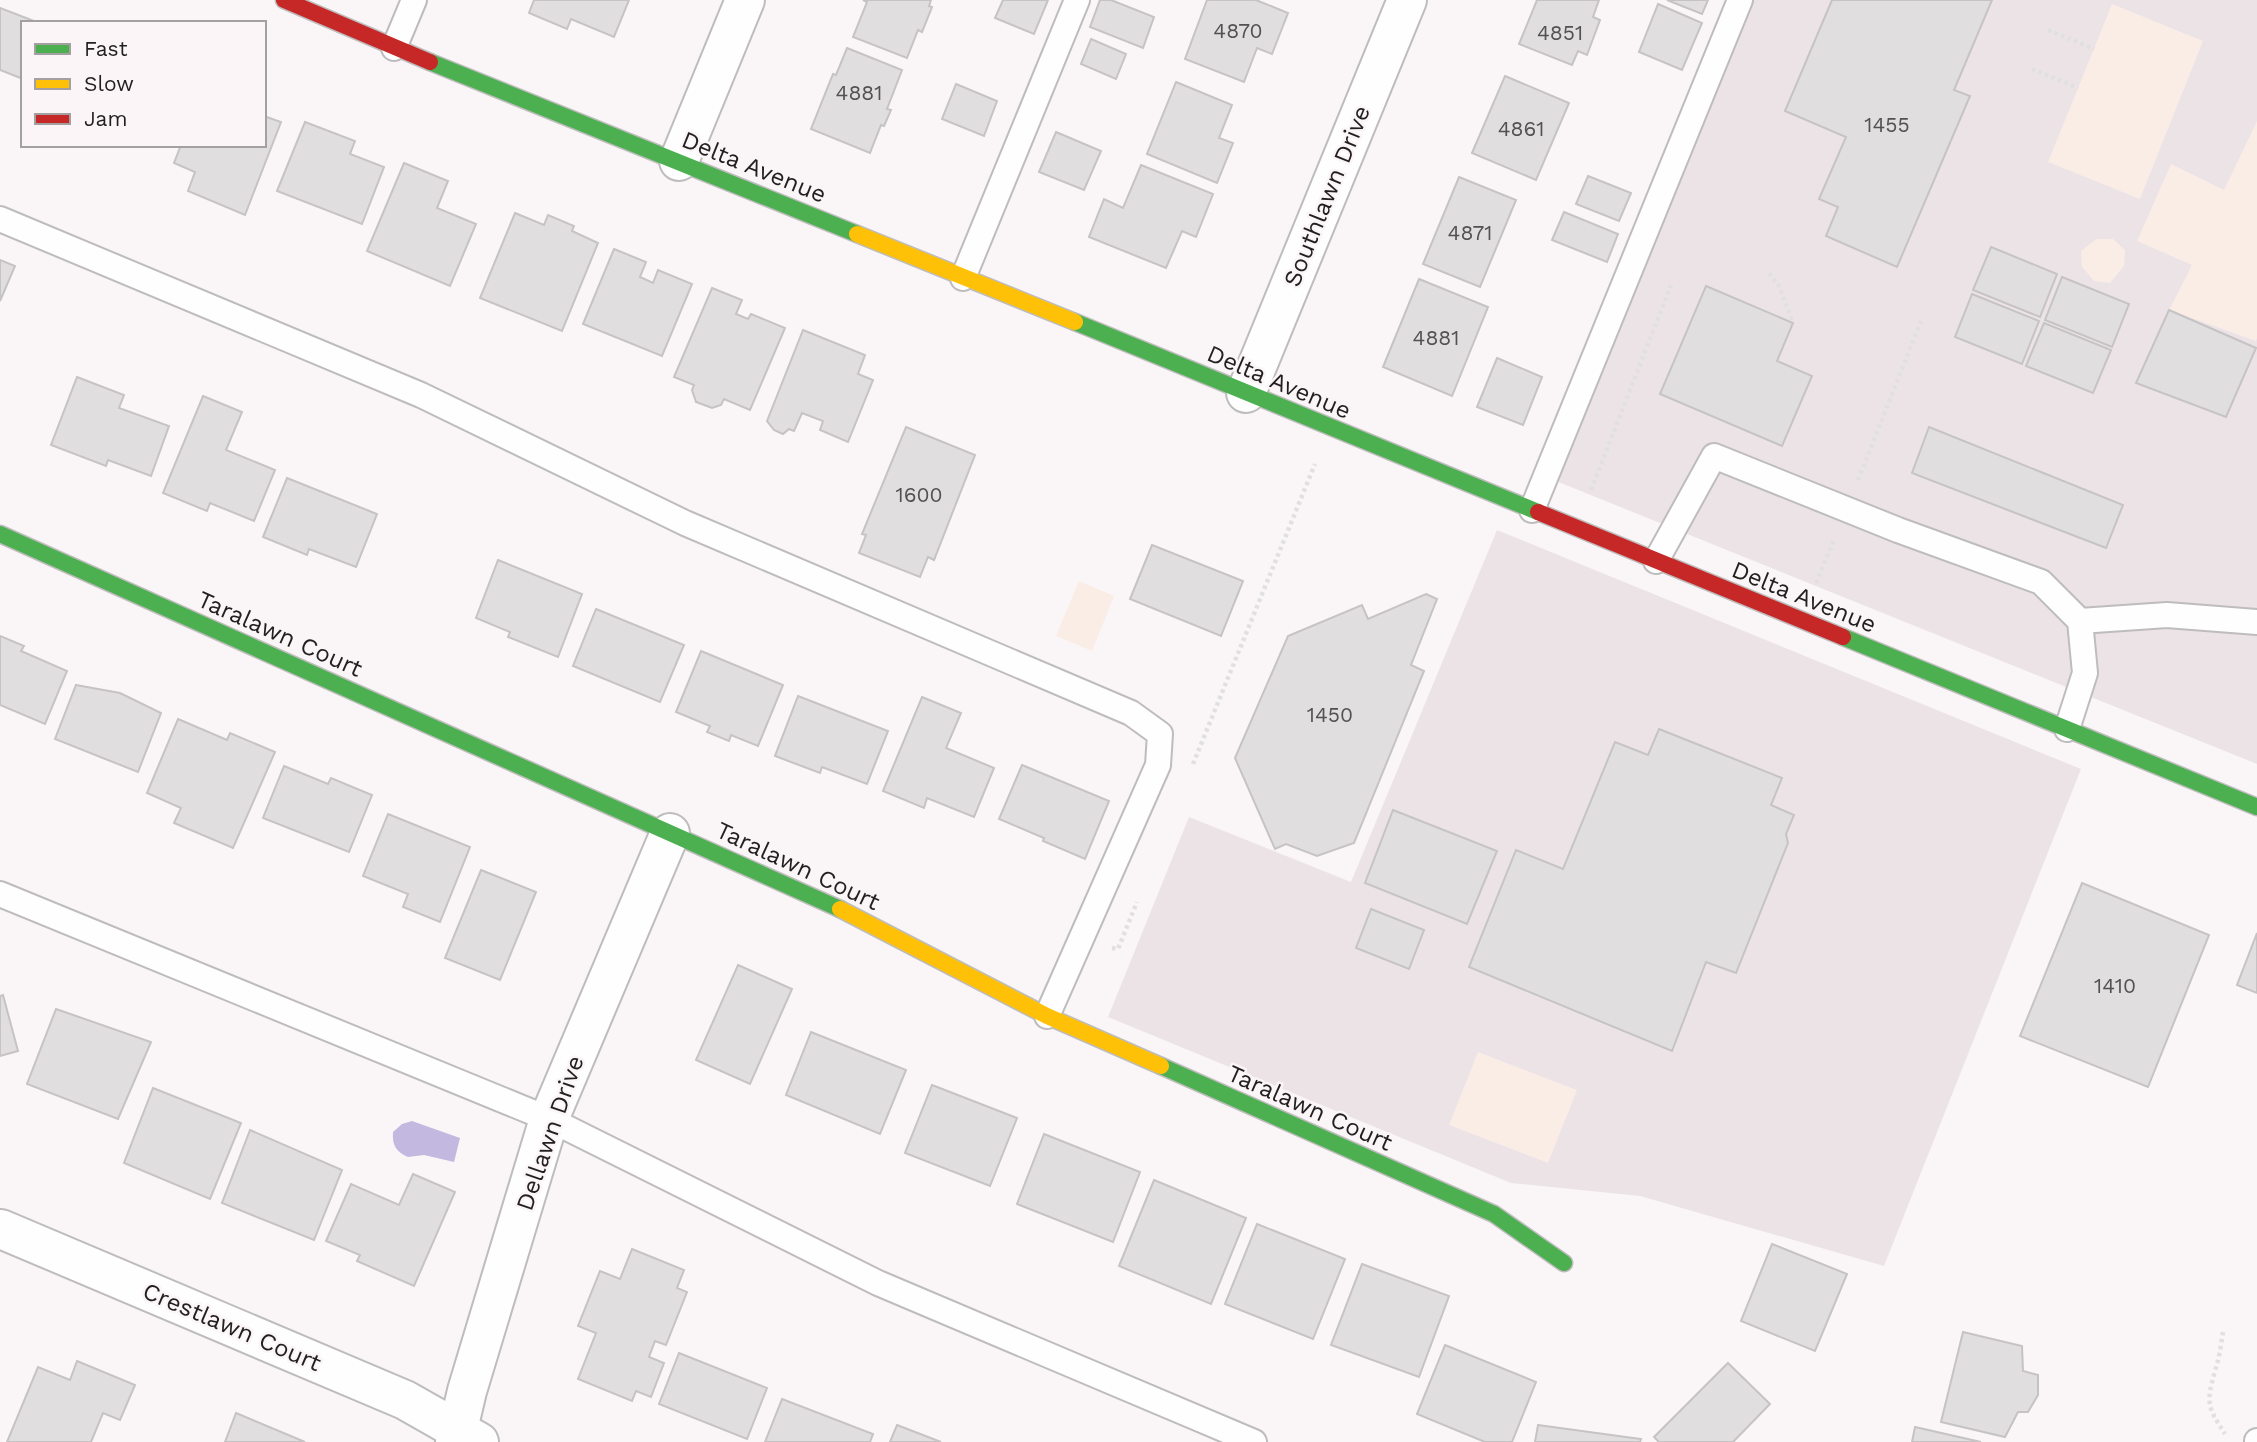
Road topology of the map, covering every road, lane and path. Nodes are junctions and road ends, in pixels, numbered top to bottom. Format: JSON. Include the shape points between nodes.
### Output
{"nodes":[{"id":1,"x":284,"y":0,"type":"edge"},
{"id":2,"x":414,"y":0,"type":"edge"},
{"id":3,"x":745,"y":0,"type":"edge"},
{"id":4,"x":1077,"y":0,"type":"edge"},
{"id":5,"x":1407,"y":0,"type":"edge"},
{"id":6,"x":1740,"y":0,"type":"edge"},
{"id":7,"x":2048,"y":30,"type":"dead end"},
{"id":8,"x":394,"y":48,"type":"junction"},
{"id":9,"x":2094,"y":49,"type":"dead end"},
{"id":10,"x":2032,"y":69,"type":"dead end"},
{"id":11,"x":2078,"y":88,"type":"dead end"},
{"id":12,"x":679,"y":161,"type":"junction"},
{"id":13,"x":0,"y":219,"type":"edge"},
{"id":14,"x":1769,"y":273,"type":"dead end"},
{"id":15,"x":963,"y":278,"type":"junction"},
{"id":16,"x":1671,"y":285,"type":"dead end"},
{"id":17,"x":1921,"y":321,"type":"dead end"},
{"id":18,"x":1793,"y":323,"type":"dead end"},
{"id":19,"x":1246,"y":393,"type":"junction"},
{"id":20,"x":1317,"y":460,"type":"dead end"},
{"id":21,"x":1591,"y":490,"type":"dead end"},
{"id":22,"x":1532,"y":510,"type":"junction"},
{"id":23,"x":1846,"y":510,"type":"junction"},
{"id":24,"x":0,"y":534,"type":"edge"},
{"id":25,"x":1656,"y":561,"type":"junction"},
{"id":26,"x":1815,"y":586,"type":"dead end"},
{"id":27,"x":2080,"y":621,"type":"junction"},
{"id":28,"x":2257,"y":622,"type":"edge"},
{"id":29,"x":2067,"y":729,"type":"junction"},
{"id":30,"x":1191,"y":769,"type":"dead end"},
{"id":31,"x":2257,"y":807,"type":"edge"},
{"id":32,"x":670,"y":833,"type":"junction"},
{"id":33,"x":0,"y":894,"type":"edge"},
{"id":34,"x":1139,"y":898,"type":"dead end"},
{"id":35,"x":1080,"y":943,"type":"junction"},
{"id":36,"x":1047,"y":1016,"type":"junction"},
{"id":37,"x":550,"y":1119,"type":"junction"},
{"id":38,"x":1,"y":1229,"type":"edge"},
{"id":39,"x":1564,"y":1263,"type":"dead end"},
{"id":40,"x":2223,"y":1332,"type":"dead end"},
{"id":41,"x":465,"y":1438,"type":"edge"},
{"id":42,"x":2229,"y":1439,"type":"dead end"},
{"id":43,"x":1254,"y":1442,"type":"edge"}],
"edges":[{"from":1,"to":8,"type":"street","name":"Delta Avenue"},
{"from":2,"to":8,"type":"lane"},
{"from":3,"to":12,"type":"street"},
{"from":4,"to":15,"type":"lane"},
{"from":5,"to":19,"type":"street","name":"Southlawn Drive"},
{"from":6,"to":22,"type":"lane"},
{"from":7,"to":9,"type":"path"},
{"from":8,"to":12,"type":"street","name":"Delta Avenue"},
{"from":10,"to":11,"type":"path"},
{"from":12,"to":15,"type":"street","name":"Delta Avenue"},
{"from":13,"to":35,"type":"lane","via":[[421,395],[685,523],[1131,713],[1160,734],[1158,765]]},
{"from":14,"to":18,"type":"path"},
{"from":15,"to":19,"type":"street","name":"Delta Avenue"},
{"from":16,"to":21,"type":"path"},
{"from":17,"to":23,"type":"path"},
{"from":19,"to":22,"type":"street","name":"Delta Avenue"},
{"from":20,"to":30,"type":"path"},
{"from":22,"to":25,"type":"street","name":"Delta Avenue"},
{"from":23,"to":25,"type":"lane","via":[[1714,456]]},
{"from":23,"to":26,"type":"path"},
{"from":23,"to":27,"type":"lane","via":[[2041,582]]},
{"from":24,"to":32,"type":"street","name":"Taralawn Court"},
{"from":25,"to":29,"type":"street","name":"Delta Avenue"},
{"from":27,"to":28,"type":"lane","via":[[2167,615]]},
{"from":27,"to":29,"type":"lane","via":[[2085,673]]},
{"from":29,"to":31,"type":"street","name":"Delta Avenue"},
{"from":32,"to":36,"type":"street","name":"Taralawn Court","via":[[835,906]]},
{"from":32,"to":37,"type":"street","name":"Dellawn Drive"},
{"from":33,"to":37,"type":"lane"},
{"from":34,"to":35,"type":"path","via":[[1118,949]]},
{"from":35,"to":36,"type":"lane"},
{"from":36,"to":39,"type":"street","name":"Taralawn Court","via":[[1494,1214]]},
{"from":37,"to":41,"type":"street","name":"Dellawn Drive","via":[[467,1391]]},
{"from":37,"to":43,"type":"lane","via":[[878,1283]]},
{"from":38,"to":41,"type":"street","name":"Crestlawn Court","via":[[405,1401]]},
{"from":40,"to":42,"type":"path","via":[[2208,1391],[2213,1412]]}]}
